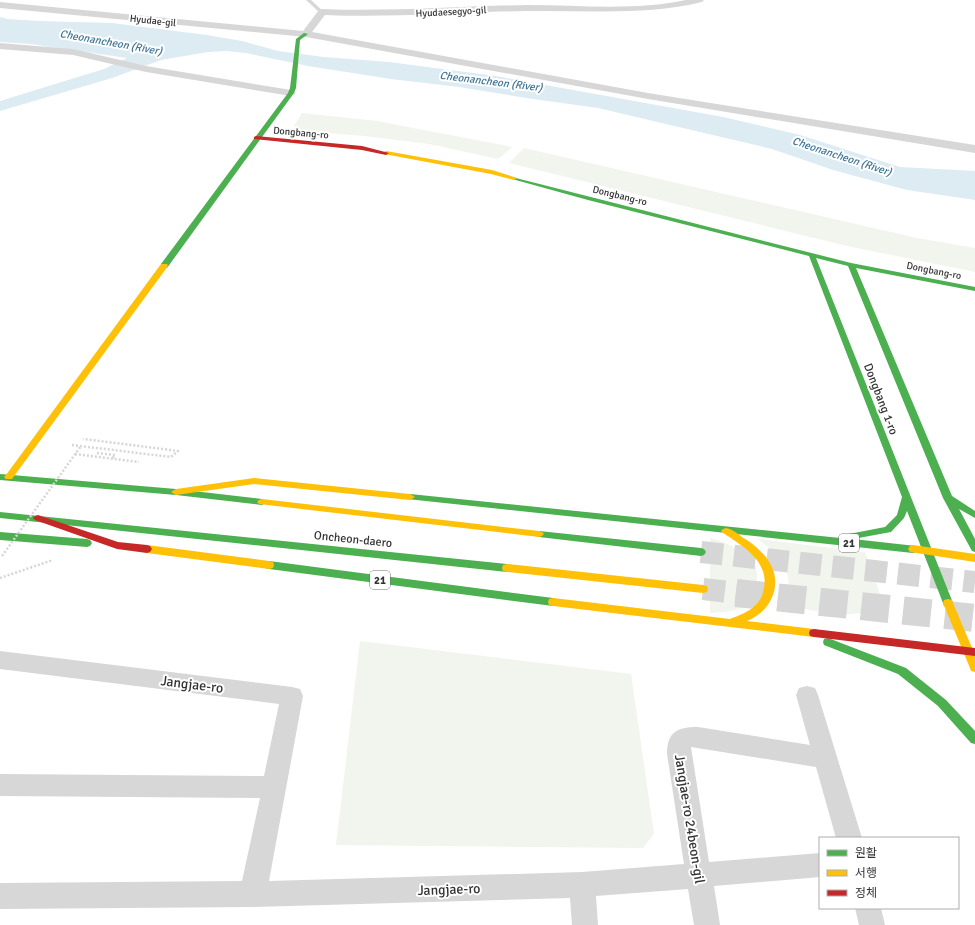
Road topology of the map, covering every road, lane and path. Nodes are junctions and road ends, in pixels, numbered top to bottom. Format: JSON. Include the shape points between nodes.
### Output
{"nodes":[{"id":1,"x":308,"y":0,"type":"edge"},
{"id":2,"x":699,"y":0,"type":"edge"},
{"id":3,"x":0,"y":5,"type":"edge"},
{"id":4,"x":322,"y":12,"type":"junction"},
{"id":5,"x":302,"y":36,"type":"junction"},
{"id":6,"x":0,"y":46,"type":"edge"},
{"id":7,"x":292,"y":91,"type":"junction"},
{"id":8,"x":256,"y":138,"type":"junction"},
{"id":9,"x":975,"y":149,"type":"edge"},
{"id":10,"x":812,"y":256,"type":"junction"},
{"id":11,"x":851,"y":266,"type":"junction"},
{"id":12,"x":975,"y":289,"type":"edge"},
{"id":13,"x":83,"y":439,"type":"dead end"},
{"id":14,"x":72,"y":444,"type":"dead end"},
{"id":15,"x":81,"y":446,"type":"junction"},
{"id":16,"x":97,"y":453,"type":"dead end"},
{"id":17,"x":75,"y":454,"type":"junction"},
{"id":18,"x":112,"y":459,"type":"junction"},
{"id":19,"x":139,"y":462,"type":"dead end"},
{"id":20,"x":5,"y":477,"type":"edge"},
{"id":21,"x":176,"y":492,"type":"junction"},
{"id":22,"x":906,"y":497,"type":"junction"},
{"id":23,"x":948,"y":498,"type":"junction"},
{"id":24,"x":0,"y":515,"type":"edge"},
{"id":25,"x":975,"y":515,"type":"edge"},
{"id":26,"x":38,"y":518,"type":"junction"},
{"id":27,"x":724,"y":529,"type":"junction"},
{"id":28,"x":0,"y":536,"type":"edge"},
{"id":29,"x":790,"y":537,"type":"junction"},
{"id":30,"x":117,"y":545,"type":"junction"},
{"id":31,"x":975,"y":548,"type":"edge"},
{"id":32,"x":927,"y":551,"type":"junction"},
{"id":33,"x":5,"y":552,"type":"junction"},
{"id":34,"x":701,"y":552,"type":"tunnel mouth"},
{"id":35,"x":13,"y":553,"type":"dead end"},
{"id":36,"x":44,"y":556,"type":"dead end"},
{"id":37,"x":975,"y":558,"type":"edge"},
{"id":38,"x":0,"y":559,"type":"edge"},
{"id":39,"x":0,"y":578,"type":"edge"},
{"id":40,"x":703,"y":589,"type":"tunnel mouth"},
{"id":41,"x":727,"y":624,"type":"junction"},
{"id":42,"x":787,"y":629,"type":"junction"},
{"id":43,"x":971,"y":651,"type":"edge"},
{"id":44,"x":0,"y":660,"type":"edge"},
{"id":45,"x":975,"y":668,"type":"edge"},
{"id":46,"x":807,"y":696,"type":"dead end"},
{"id":47,"x":975,"y":739,"type":"edge"},
{"id":48,"x":826,"y":758,"type":"junction"},
{"id":49,"x":0,"y":785,"type":"edge"},
{"id":50,"x":273,"y":787,"type":"junction"},
{"id":51,"x":849,"y":837,"type":"edge"},
{"id":52,"x":819,"y":865,"type":"edge"},
{"id":53,"x":699,"y":876,"type":"junction"},
{"id":54,"x":582,"y":885,"type":"junction"},
{"id":55,"x":253,"y":894,"type":"junction"},
{"id":56,"x":0,"y":896,"type":"edge"},
{"id":57,"x":868,"y":909,"type":"edge"},
{"id":58,"x":585,"y":925,"type":"edge"},
{"id":59,"x":707,"y":925,"type":"edge"},
{"id":60,"x":872,"y":925,"type":"edge"}],
"edges":[{"from":1,"to":4,"type":"lane"},
{"from":2,"to":4,"type":"street","name":"Hyudaesegyo-gil","via":[[651,8],[528,8],[385,14]]},
{"from":3,"to":5,"type":"street","name":"Hyudae-gil"},
{"from":4,"to":5,"type":"street"},
{"from":5,"to":7,"type":"main road"},
{"from":5,"to":9,"type":"street","name":"Hyudae-gil"},
{"from":6,"to":7,"type":"street","via":[[73,52],[146,69]]},
{"from":7,"to":8,"type":"main road"},
{"from":8,"to":10,"type":"main road","name":"Dongbang-ro","via":[[362,148],[492,172]]},
{"from":8,"to":20,"type":"main road"},
{"from":10,"to":11,"type":"main road","name":"Dongbang-ro"},
{"from":10,"to":22,"type":"main road","name":"Dongbang 1-ro"},
{"from":11,"to":12,"type":"main road","name":"Dongbang-ro"},
{"from":11,"to":23,"type":"main road","name":"Dongbang 1-ro"},
{"from":13,"to":15,"type":"path","via":[[178,451],[171,457]]},
{"from":14,"to":15,"type":"path"},
{"from":15,"to":17,"type":"path","bridge":true},
{"from":16,"to":18,"type":"path","via":[[115,455]]},
{"from":17,"to":18,"type":"path"},
{"from":17,"to":33,"type":"path","bridge":true},
{"from":18,"to":19,"type":"path"},
{"from":20,"to":21,"type":"main road","number":"21"},
{"from":21,"to":27,"type":"main road","number":"21","via":[[254,480]]},
{"from":21,"to":34,"type":"main road","number":"21"},
{"from":22,"to":29,"type":"main road","via":[[901,516],[888,530],[847,537]]},
{"from":22,"to":32,"type":"main road","name":"Dongbang 1-ro"},
{"from":23,"to":25,"type":"main road"},
{"from":23,"to":31,"type":"main road","name":"Dongbang 1-ro"},
{"from":24,"to":26,"type":"main road","name":"Oncheon-daero","number":"21"},
{"from":26,"to":30,"type":"main road","number":"21"},
{"from":26,"to":40,"type":"main road","name":"Oncheon-daero"},
{"from":27,"to":29,"type":"main road","number":"21"},
{"from":27,"to":41,"type":"main road","via":[[760,555],[769,568],[773,586],[764,606],[754,614]]},
{"from":28,"to":30,"type":"main road"},
{"from":29,"to":32,"type":"main road","number":"21"},
{"from":30,"to":41,"type":"main road","number":"21"},
{"from":32,"to":37,"type":"main road","number":"21"},
{"from":32,"to":43,"type":"main road","name":"Dongbang 1-ro"},
{"from":33,"to":35,"type":"path"},
{"from":33,"to":38,"type":"path","bridge":true},
{"from":36,"to":39,"type":"path","via":[[52,558],[50,561]]},
{"from":41,"to":42,"type":"main road","number":"21"},
{"from":42,"to":43,"type":"main road","number":"21"},
{"from":42,"to":47,"type":"main road","via":[[844,647],[902,672],[942,702]]},
{"from":43,"to":45,"type":"main road","name":"Dongbang 1-ro"},
{"from":44,"to":50,"type":"street","name":"Jangjae-ro","via":[[292,696]]},
{"from":46,"to":48,"type":"street"},
{"from":48,"to":51,"type":"street"},
{"from":48,"to":53,"type":"street","name":"Jangjae-ro 24beon-gil","via":[[698,737],[686,737],[679,743]]},
{"from":49,"to":50,"type":"street"},
{"from":50,"to":55,"type":"street","name":"Jangjae-ro"},
{"from":52,"to":53,"type":"street","name":"Jangjae-ro"},
{"from":53,"to":54,"type":"street","name":"Jangjae-ro"},
{"from":53,"to":59,"type":"street","name":"Jangjae-ro 24beon-gil"},
{"from":54,"to":55,"type":"street","name":"Jangjae-ro"},
{"from":54,"to":58,"type":"street"},
{"from":55,"to":56,"type":"street","name":"Jangjae-ro"},
{"from":57,"to":60,"type":"street"}]}
